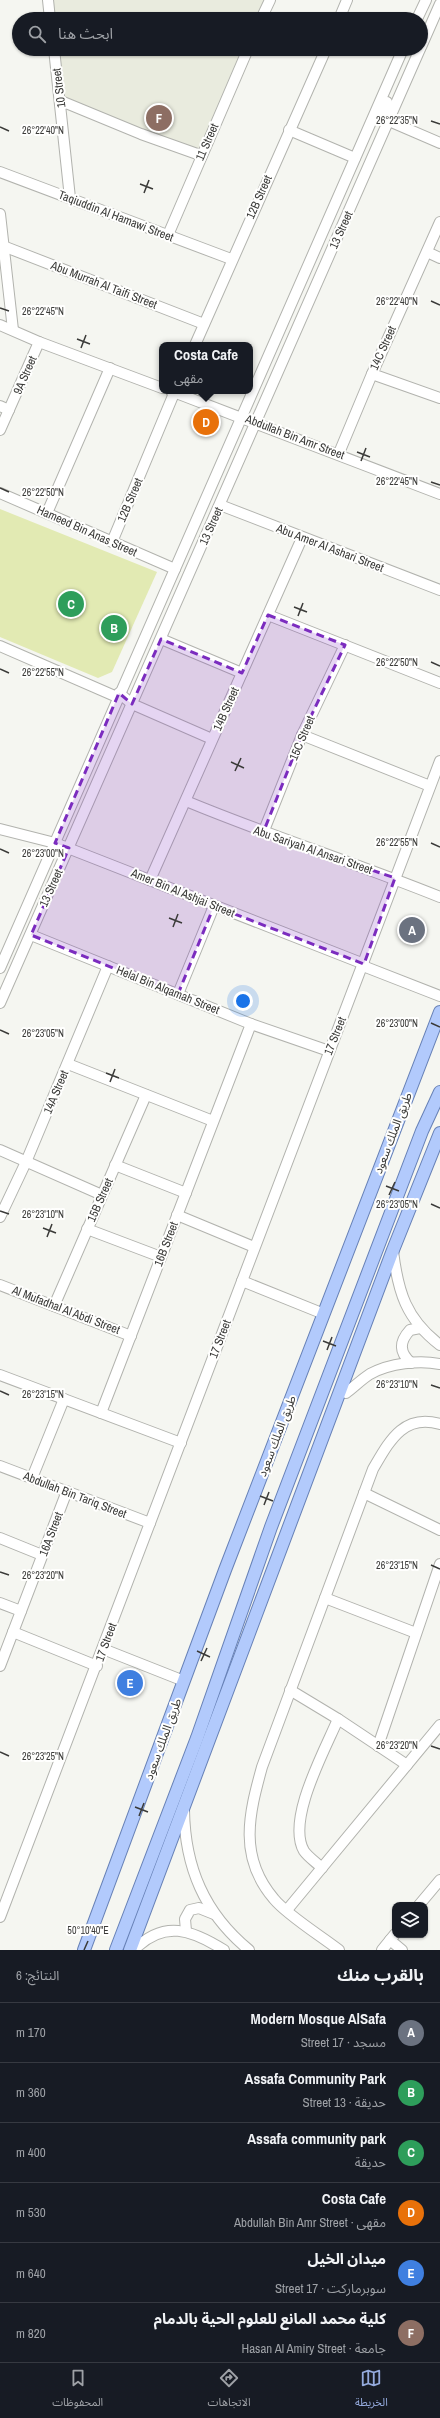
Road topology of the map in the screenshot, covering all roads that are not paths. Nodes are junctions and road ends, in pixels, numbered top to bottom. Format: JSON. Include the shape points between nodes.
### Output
{"nodes":[{"id":1,"x":48,"y":0,"type":"edge"},
{"id":2,"x":270,"y":0,"type":"edge"},
{"id":3,"x":348,"y":0,"type":"edge"},
{"id":4,"x":426,"y":0,"type":"edge"},
{"id":5,"x":440,"y":4,"type":"edge"},
{"id":6,"x":49,"y":12,"type":"edge"},
{"id":7,"x":264,"y":12,"type":"edge"},
{"id":8,"x":342,"y":12,"type":"edge"},
{"id":9,"x":420,"y":12,"type":"edge"},
{"id":10,"x":428,"y":32,"type":"edge"},
{"id":11,"x":55,"y":56,"type":"edge"},
{"id":12,"x":245,"y":56,"type":"edge"},
{"id":13,"x":323,"y":56,"type":"edge"},
{"id":14,"x":400,"y":56,"type":"edge"},
{"id":15,"x":417,"y":56,"type":"edge"},
{"id":16,"x":389,"y":81,"type":"junction"},
{"id":17,"x":60,"y":101,"type":"junction"},
{"id":18,"x":388,"y":121,"type":"junction"},
{"id":19,"x":289,"y":130,"type":"junction"},
{"id":20,"x":440,"y":143,"type":"edge"},
{"id":21,"x":200,"y":155,"type":"junction"},
{"id":22,"x":355,"y":158,"type":"junction"},
{"id":23,"x":0,"y":172,"type":"edge"},
{"id":24,"x":70,"y":198,"type":"junction"},
{"id":25,"x":0,"y":214,"type":"edge"},
{"id":26,"x":440,"y":222,"type":"edge"},
{"id":27,"x":168,"y":235,"type":"junction"},
{"id":28,"x":4,"y":246,"type":"junction"},
{"id":29,"x":426,"y":252,"type":"junction"},
{"id":30,"x":440,"y":258,"type":"edge"},
{"id":31,"x":231,"y":259,"type":"junction"},
{"id":32,"x":204,"y":324,"type":"junction"},
{"id":33,"x":0,"y":325,"type":"edge"},
{"id":34,"x":13,"y":330,"type":"junction"},
{"id":35,"x":39,"y":342,"type":"junction"},
{"id":36,"x":196,"y":342,"type":"edge"},
{"id":37,"x":110,"y":368,"type":"junction"},
{"id":38,"x":372,"y":374,"type":"junction"},
{"id":39,"x":159,"y":387,"type":"edge"},
{"id":40,"x":253,"y":390,"type":"edge"},
{"id":41,"x":173,"y":394,"type":"edge"},
{"id":42,"x":182,"y":394,"type":"edge"},
{"id":43,"x":251,"y":394,"type":"edge"},
{"id":44,"x":440,"y":398,"type":"edge"},
{"id":45,"x":5,"y":408,"type":"edge"},
{"id":46,"x":241,"y":417,"type":"junction"},
{"id":47,"x":256,"y":423,"type":"junction"},
{"id":48,"x":0,"y":430,"type":"edge"},
{"id":49,"x":339,"y":453,"type":"junction"},
{"id":50,"x":0,"y":493,"type":"edge"},
{"id":51,"x":440,"y":494,"type":"edge"},
{"id":52,"x":220,"y":505,"type":"junction"},
{"id":53,"x":47,"y":513,"type":"junction"},
{"id":54,"x":302,"y":538,"type":"junction"},
{"id":55,"x":112,"y":542,"type":"junction"},
{"id":56,"x":175,"y":569,"type":"junction"},
{"id":57,"x":440,"y":590,"type":"edge"},
{"id":58,"x":268,"y":615,"type":"junction"},
{"id":59,"x":161,"y":639,"type":"junction"},
{"id":60,"x":345,"y":645,"type":"junction"},
{"id":61,"x":0,"y":646,"type":"edge"},
{"id":62,"x":242,"y":673,"type":"junction"},
{"id":63,"x":440,"y":683,"type":"edge"},
{"id":64,"x":118,"y":695,"type":"junction"},
{"id":65,"x":132,"y":704,"type":"junction"},
{"id":66,"x":302,"y":735,"type":"junction"},
{"id":67,"x":212,"y":739,"type":"junction"},
{"id":68,"x":440,"y":761,"type":"edge"},
{"id":69,"x":430,"y":786,"type":"junction"},
{"id":70,"x":186,"y":801,"type":"junction"},
{"id":71,"x":0,"y":829,"type":"edge"},
{"id":72,"x":263,"y":833,"type":"junction"},
{"id":73,"x":55,"y":843,"type":"junction"},
{"id":74,"x":69,"y":848,"type":"junction"},
{"id":75,"x":396,"y":878,"type":"junction"},
{"id":76,"x":150,"y":880,"type":"junction"},
{"id":77,"x":440,"y":897,"type":"edge"},
{"id":78,"x":214,"y":906,"type":"junction"},
{"id":79,"x":31,"y":934,"type":"junction"},
{"id":80,"x":364,"y":964,"type":"junction"},
{"id":81,"x":108,"y":966,"type":"junction"},
{"id":82,"x":0,"y":968,"type":"edge"},
{"id":83,"x":178,"y":994,"type":"junction"},
{"id":84,"x":440,"y":996,"type":"edge"},
{"id":85,"x":0,"y":1003,"type":"edge"},
{"id":86,"x":440,"y":1012,"type":"edge"},
{"id":87,"x":251,"y":1024,"type":"junction"},
{"id":88,"x":329,"y":1051,"type":"junction"},
{"id":89,"x":68,"y":1064,"type":"junction"},
{"id":90,"x":440,"y":1092,"type":"edge"},
{"id":91,"x":146,"y":1095,"type":"junction"},
{"id":92,"x":213,"y":1121,"type":"junction"},
{"id":93,"x":440,"y":1133,"type":"edge"},
{"id":94,"x":0,"y":1150,"type":"edge"},
{"id":95,"x":26,"y":1162,"type":"junction"},
{"id":96,"x":115,"y":1165,"type":"junction"},
{"id":97,"x":186,"y":1193,"type":"junction"},
{"id":98,"x":102,"y":1195,"type":"junction"},
{"id":99,"x":177,"y":1215,"type":"junction"},
{"id":100,"x":0,"y":1217,"type":"edge"},
{"id":101,"x":87,"y":1229,"type":"junction"},
{"id":102,"x":254,"y":1247,"type":"junction"},
{"id":103,"x":393,"y":1250,"type":"junction"},
{"id":104,"x":161,"y":1257,"type":"junction"},
{"id":105,"x":242,"y":1281,"type":"junction"},
{"id":106,"x":0,"y":1285,"type":"edge"},
{"id":107,"x":54,"y":1306,"type":"junction"},
{"id":108,"x":324,"y":1314,"type":"junction"},
{"id":109,"x":420,"y":1328,"type":"junction"},
{"id":110,"x":131,"y":1336,"type":"junction"},
{"id":111,"x":440,"y":1345,"type":"edge"},
{"id":112,"x":411,"y":1363,"type":"junction"},
{"id":113,"x":440,"y":1364,"type":"edge"},
{"id":114,"x":0,"y":1375,"type":"edge"},
{"id":115,"x":346,"y":1393,"type":"dead end"},
{"id":116,"x":64,"y":1399,"type":"junction"},
{"id":117,"x":101,"y":1413,"type":"junction"},
{"id":118,"x":440,"y":1424,"type":"edge"},
{"id":119,"x":180,"y":1443,"type":"junction"},
{"id":120,"x":0,"y":1466,"type":"edge"},
{"id":121,"x":32,"y":1478,"type":"junction"},
{"id":122,"x":67,"y":1491,"type":"junction"},
{"id":123,"x":364,"y":1493,"type":"junction"},
{"id":124,"x":150,"y":1524,"type":"junction"},
{"id":125,"x":440,"y":1530,"type":"edge"},
{"id":126,"x":0,"y":1538,"type":"edge"},
{"id":127,"x":42,"y":1555,"type":"junction"},
{"id":128,"x":440,"y":1564,"type":"edge"},
{"id":129,"x":325,"y":1598,"type":"junction"},
{"id":130,"x":0,"y":1603,"type":"edge"},
{"id":131,"x":21,"y":1611,"type":"junction"},
{"id":132,"x":13,"y":1632,"type":"junction"},
{"id":133,"x":416,"y":1633,"type":"junction"},
{"id":134,"x":103,"y":1649,"type":"junction"},
{"id":135,"x":0,"y":1666,"type":"edge"},
{"id":136,"x":97,"y":1666,"type":"junction"},
{"id":137,"x":184,"y":1681,"type":"junction"},
{"id":138,"x":290,"y":1690,"type":"junction"},
{"id":139,"x":338,"y":1719,"type":"junction"},
{"id":140,"x":440,"y":1725,"type":"edge"},
{"id":141,"x":378,"y":1746,"type":"junction"},
{"id":142,"x":406,"y":1765,"type":"junction"},
{"id":143,"x":184,"y":1810,"type":"junction"},
{"id":144,"x":322,"y":1868,"type":"junction"},
{"id":145,"x":440,"y":1880,"type":"edge"},
{"id":146,"x":422,"y":1902,"type":"edge"},
{"id":147,"x":287,"y":1910,"type":"junction"},
{"id":148,"x":214,"y":1914,"type":"junction"},
{"id":149,"x":0,"y":1917,"type":"edge"},
{"id":150,"x":186,"y":1931,"type":"junction"},
{"id":151,"x":392,"y":1938,"type":"edge"},
{"id":152,"x":394,"y":1938,"type":"edge"},
{"id":153,"x":84,"y":1950,"type":"edge"},
{"id":154,"x":116,"y":1950,"type":"edge"},
{"id":155,"x":130,"y":1950,"type":"edge"},
{"id":156,"x":134,"y":1950,"type":"edge"},
{"id":157,"x":224,"y":1950,"type":"edge"},
{"id":158,"x":249,"y":1950,"type":"edge"},
{"id":159,"x":339,"y":1950,"type":"edge"},
{"id":160,"x":382,"y":1950,"type":"edge"},
{"id":161,"x":402,"y":1950,"type":"edge"}],
"edges":[{"from":1,"to":6,"type":"street"},
{"from":2,"to":7,"type":"street"},
{"from":3,"to":8,"type":"street"},
{"from":4,"to":9,"type":"street"},
{"from":5,"to":10,"type":"street","name":"13 Street"},
{"from":11,"to":17,"type":"street","name":"10 Street"},
{"from":12,"to":21,"type":"street","name":"11 Street"},
{"from":13,"to":19,"type":"street","name":"12B Street"},
{"from":14,"to":16,"type":"street","name":"13 Street"},
{"from":15,"to":18,"type":"street","name":"13 Street"},
{"from":16,"to":18,"type":"street","via":[[391,90],[382,116]]},
{"from":16,"to":22,"type":"street","name":"13 Street"},
{"from":17,"to":21,"type":"street"},
{"from":17,"to":24,"type":"street","name":"10 Street"},
{"from":18,"to":20,"type":"street"},
{"from":18,"to":47,"type":"street","name":"13 Street"},
{"from":19,"to":22,"type":"street"},
{"from":19,"to":31,"type":"street","name":"12B Street"},
{"from":21,"to":27,"type":"street","name":"11 Street"},
{"from":22,"to":40,"type":"street","name":"13 Street"},
{"from":23,"to":24,"type":"street","name":"Taqiuddin Al Hamawi Street"},
{"from":24,"to":27,"type":"street","name":"Taqiuddin Al Hamawi Street"},
{"from":25,"to":28,"type":"street"},
{"from":26,"to":29,"type":"street","name":"14C Street"},
{"from":27,"to":31,"type":"street","name":"Taqiuddin Al Hamawi Street"},
{"from":28,"to":32,"type":"street","name":"Abu Murrah Al Taifi Street"},
{"from":28,"to":34,"type":"street"},
{"from":29,"to":30,"type":"street"},
{"from":29,"to":38,"type":"street","name":"14C Street"},
{"from":31,"to":32,"type":"street","name":"12B Street"},
{"from":32,"to":36,"type":"street","name":"12B Street"},
{"from":33,"to":34,"type":"street"},
{"from":34,"to":35,"type":"street"},
{"from":35,"to":37,"type":"street"},
{"from":35,"to":45,"type":"street","name":"9A Street"},
{"from":37,"to":39,"type":"street"},
{"from":37,"to":53,"type":"street"},
{"from":38,"to":44,"type":"street"},
{"from":38,"to":49,"type":"street","name":"14C Street"},
{"from":41,"to":55,"type":"street","name":"12B Street"},
{"from":42,"to":46,"type":"street","name":"Abdullah Bin Amr Street"},
{"from":43,"to":46,"type":"street","name":"13 Street"},
{"from":45,"to":48,"type":"street","name":"9A Street"},
{"from":46,"to":47,"type":"street","name":"Abdullah Bin Amr Street"},
{"from":46,"to":56,"type":"street","name":"13 Street"},
{"from":47,"to":49,"type":"street","name":"Abdullah Bin Amr Street"},
{"from":47,"to":52,"type":"street","name":"13 Street"},
{"from":49,"to":51,"type":"street","name":"Abdullah Bin Amr Street"},
{"from":50,"to":53,"type":"street","name":"Hameed Bin Anas Street"},
{"from":52,"to":54,"type":"street","name":"Abu Amer Al Ashari Street"},
{"from":52,"to":59,"type":"street","name":"13 Street"},
{"from":53,"to":55,"type":"street","name":"Hameed Bin Anas Street"},
{"from":54,"to":57,"type":"street","name":"Abu Amer Al Ashari Street"},
{"from":54,"to":58,"type":"street","name":"14B Street"},
{"from":55,"to":56,"type":"street","name":"Hameed Bin Anas Street"},
{"from":56,"to":64,"type":"street","name":"13 Street"},
{"from":58,"to":60,"type":"street"},
{"from":58,"to":62,"type":"street","name":"14B Street"},
{"from":59,"to":62,"type":"street"},
{"from":59,"to":65,"type":"street","name":"13 Street"},
{"from":60,"to":63,"type":"street"},
{"from":60,"to":66,"type":"street","name":"15C Street"},
{"from":61,"to":64,"type":"street"},
{"from":62,"to":67,"type":"street","name":"14B Street"},
{"from":64,"to":65,"type":"street"},
{"from":64,"to":73,"type":"street","name":"13 Street"},
{"from":65,"to":67,"type":"street"},
{"from":65,"to":74,"type":"street","name":"13 Street"},
{"from":66,"to":69,"type":"street"},
{"from":66,"to":72,"type":"street","name":"15C Street"},
{"from":67,"to":70,"type":"street","name":"14B Street"},
{"from":68,"to":69,"type":"street","name":"17 Street"},
{"from":69,"to":75,"type":"street","name":"17 Street"},
{"from":70,"to":72,"type":"street","name":"Abu Sariyah Al Ansari Street"},
{"from":70,"to":76,"type":"street","name":"14B Street"},
{"from":71,"to":73,"type":"street","name":"Amer Bin Al Ashjai Street"},
{"from":72,"to":75,"type":"street","name":"Abu Sariyah Al Ansari Street"},
{"from":73,"to":74,"type":"street","name":"Amer Bin Al Ashjai Street"},
{"from":73,"to":82,"type":"street","name":"13 Street"},
{"from":74,"to":76,"type":"street","name":"Amer Bin Al Ashjai Street"},
{"from":74,"to":79,"type":"street","name":"13 Street"},
{"from":75,"to":77,"type":"street","name":"Abu Sariyah Al Ansari Street"},
{"from":75,"to":80,"type":"street","name":"17 Street"},
{"from":76,"to":78,"type":"street","name":"Amer Bin Al Ashjai Street"},
{"from":78,"to":80,"type":"street","name":"Amer Bin Al Ashjai Street"},
{"from":78,"to":83,"type":"street"},
{"from":79,"to":81,"type":"street","name":"Helal Bin Alqamah Street"},
{"from":79,"to":85,"type":"street","name":"13 Street"},
{"from":80,"to":84,"type":"street","name":"Amer Bin Al Ashjai Street"},
{"from":80,"to":88,"type":"street","name":"17 Street"},
{"from":81,"to":83,"type":"street","name":"Helal Bin Alqamah Street"},
{"from":81,"to":89,"type":"street","name":"14A Street"},
{"from":83,"to":87,"type":"street","name":"Helal Bin Alqamah Street"},
{"from":86,"to":108,"type":"main road","name":"طريق الملك سعود"},
{"from":87,"to":88,"type":"street","name":"Helal Bin Alqamah Street"},
{"from":87,"to":92,"type":"street","name":"16B Street"},
{"from":88,"to":102,"type":"street","name":"17 Street"},
{"from":89,"to":91,"type":"street"},
{"from":89,"to":95,"type":"street","name":"14A Street"},
{"from":90,"to":154,"type":"main road","via":[[422,1131],[271,1527],[197,1738]]},
{"from":91,"to":92,"type":"street"},
{"from":91,"to":96,"type":"street","name":"15B Street"},
{"from":92,"to":97,"type":"street","name":"16B Street"},
{"from":93,"to":103,"type":"main road"},
{"from":94,"to":95,"type":"street"},
{"from":95,"to":98,"type":"street"},
{"from":95,"to":100,"type":"street","name":"14A Street"},
{"from":96,"to":97,"type":"street"},
{"from":96,"to":98,"type":"street","name":"15B Street"},
{"from":97,"to":99,"type":"street","name":"16B Street"},
{"from":98,"to":101,"type":"street","name":"15B Street"},
{"from":99,"to":102,"type":"street"},
{"from":99,"to":104,"type":"street","name":"16B Street"},
{"from":101,"to":104,"type":"street"},
{"from":101,"to":107,"type":"street","name":"15B Street"},
{"from":102,"to":105,"type":"street","name":"17 Street"},
{"from":103,"to":109,"type":"street","via":[[403,1302]]},
{"from":103,"to":143,"type":"main road"},
{"from":104,"to":110,"type":"street","name":"16B Street"},
{"from":105,"to":108,"type":"street"},
{"from":105,"to":119,"type":"street","name":"17 Street"},
{"from":106,"to":107,"type":"street","name":"Al Mufadhal Al Abdi Street"},
{"from":107,"to":110,"type":"street","name":"Al Mufadhal Al Abdi Street"},
{"from":108,"to":137,"type":"main road","name":"طريق الملك سعود"},
{"from":109,"to":111,"type":"street"},
{"from":109,"to":112,"type":"street","via":[[410,1330],[403,1338],[402,1353]]},
{"from":110,"to":117,"type":"street","name":"16B Street"},
{"from":112,"to":113,"type":"street","via":[[424,1361]]},
{"from":112,"to":115,"type":"street","via":[[371,1374]]},
{"from":114,"to":116,"type":"street"},
{"from":116,"to":117,"type":"street"},
{"from":116,"to":121,"type":"street"},
{"from":117,"to":119,"type":"street"},
{"from":118,"to":123,"type":"street","via":[[429,1421],[405,1426],[388,1442],[373,1469]]},
{"from":119,"to":124,"type":"street","name":"17 Street"},
{"from":120,"to":121,"type":"street","name":"Abdullah Bin Tariq Street"},
{"from":121,"to":122,"type":"street","name":"Abdullah Bin Tariq Street"},
{"from":122,"to":124,"type":"street","name":"Abdullah Bin Tariq Street"},
{"from":122,"to":127,"type":"street","name":"16A Street"},
{"from":123,"to":125,"type":"street"},
{"from":123,"to":129,"type":"street"},
{"from":124,"to":134,"type":"street","name":"17 Street"},
{"from":126,"to":127,"type":"street"},
{"from":127,"to":131,"type":"street","name":"16A Street"},
{"from":128,"to":133,"type":"street"},
{"from":129,"to":133,"type":"street"},
{"from":129,"to":138,"type":"street"},
{"from":130,"to":131,"type":"street"},
{"from":131,"to":132,"type":"street","name":"16A Street"},
{"from":132,"to":135,"type":"street","name":"16A Street"},
{"from":132,"to":136,"type":"street"},
{"from":133,"to":141,"type":"street"},
{"from":134,"to":136,"type":"street","name":"17 Street"},
{"from":134,"to":137,"type":"street"},
{"from":136,"to":149,"type":"street","name":"17 Street"},
{"from":137,"to":153,"type":"main road","name":"طريق الملك سعود"},
{"from":138,"to":139,"type":"street"},
{"from":138,"to":147,"type":"street","via":[[262,1767],[250,1809],[249,1844],[259,1876],[274,1900]]},
{"from":139,"to":141,"type":"street"},
{"from":139,"to":144,"type":"street","via":[[305,1799],[300,1819],[299,1837],[304,1851]]},
{"from":140,"to":142,"type":"street"},
{"from":141,"to":142,"type":"street"},
{"from":142,"to":144,"type":"street"},
{"from":143,"to":148,"type":"street","via":[[185,1839],[192,1868],[204,1900]]},
{"from":143,"to":155,"type":"main road"},
{"from":144,"to":147,"type":"street"},
{"from":145,"to":146,"type":"street"},
{"from":147,"to":159,"type":"street"},
{"from":148,"to":150,"type":"street","via":[[199,1908],[190,1910],[185,1918]]},
{"from":148,"to":158,"type":"street"},
{"from":150,"to":156,"type":"street","via":[[155,1934]]},
{"from":150,"to":157,"type":"street"},
{"from":151,"to":160,"type":"street"},
{"from":152,"to":161,"type":"street"}]}
